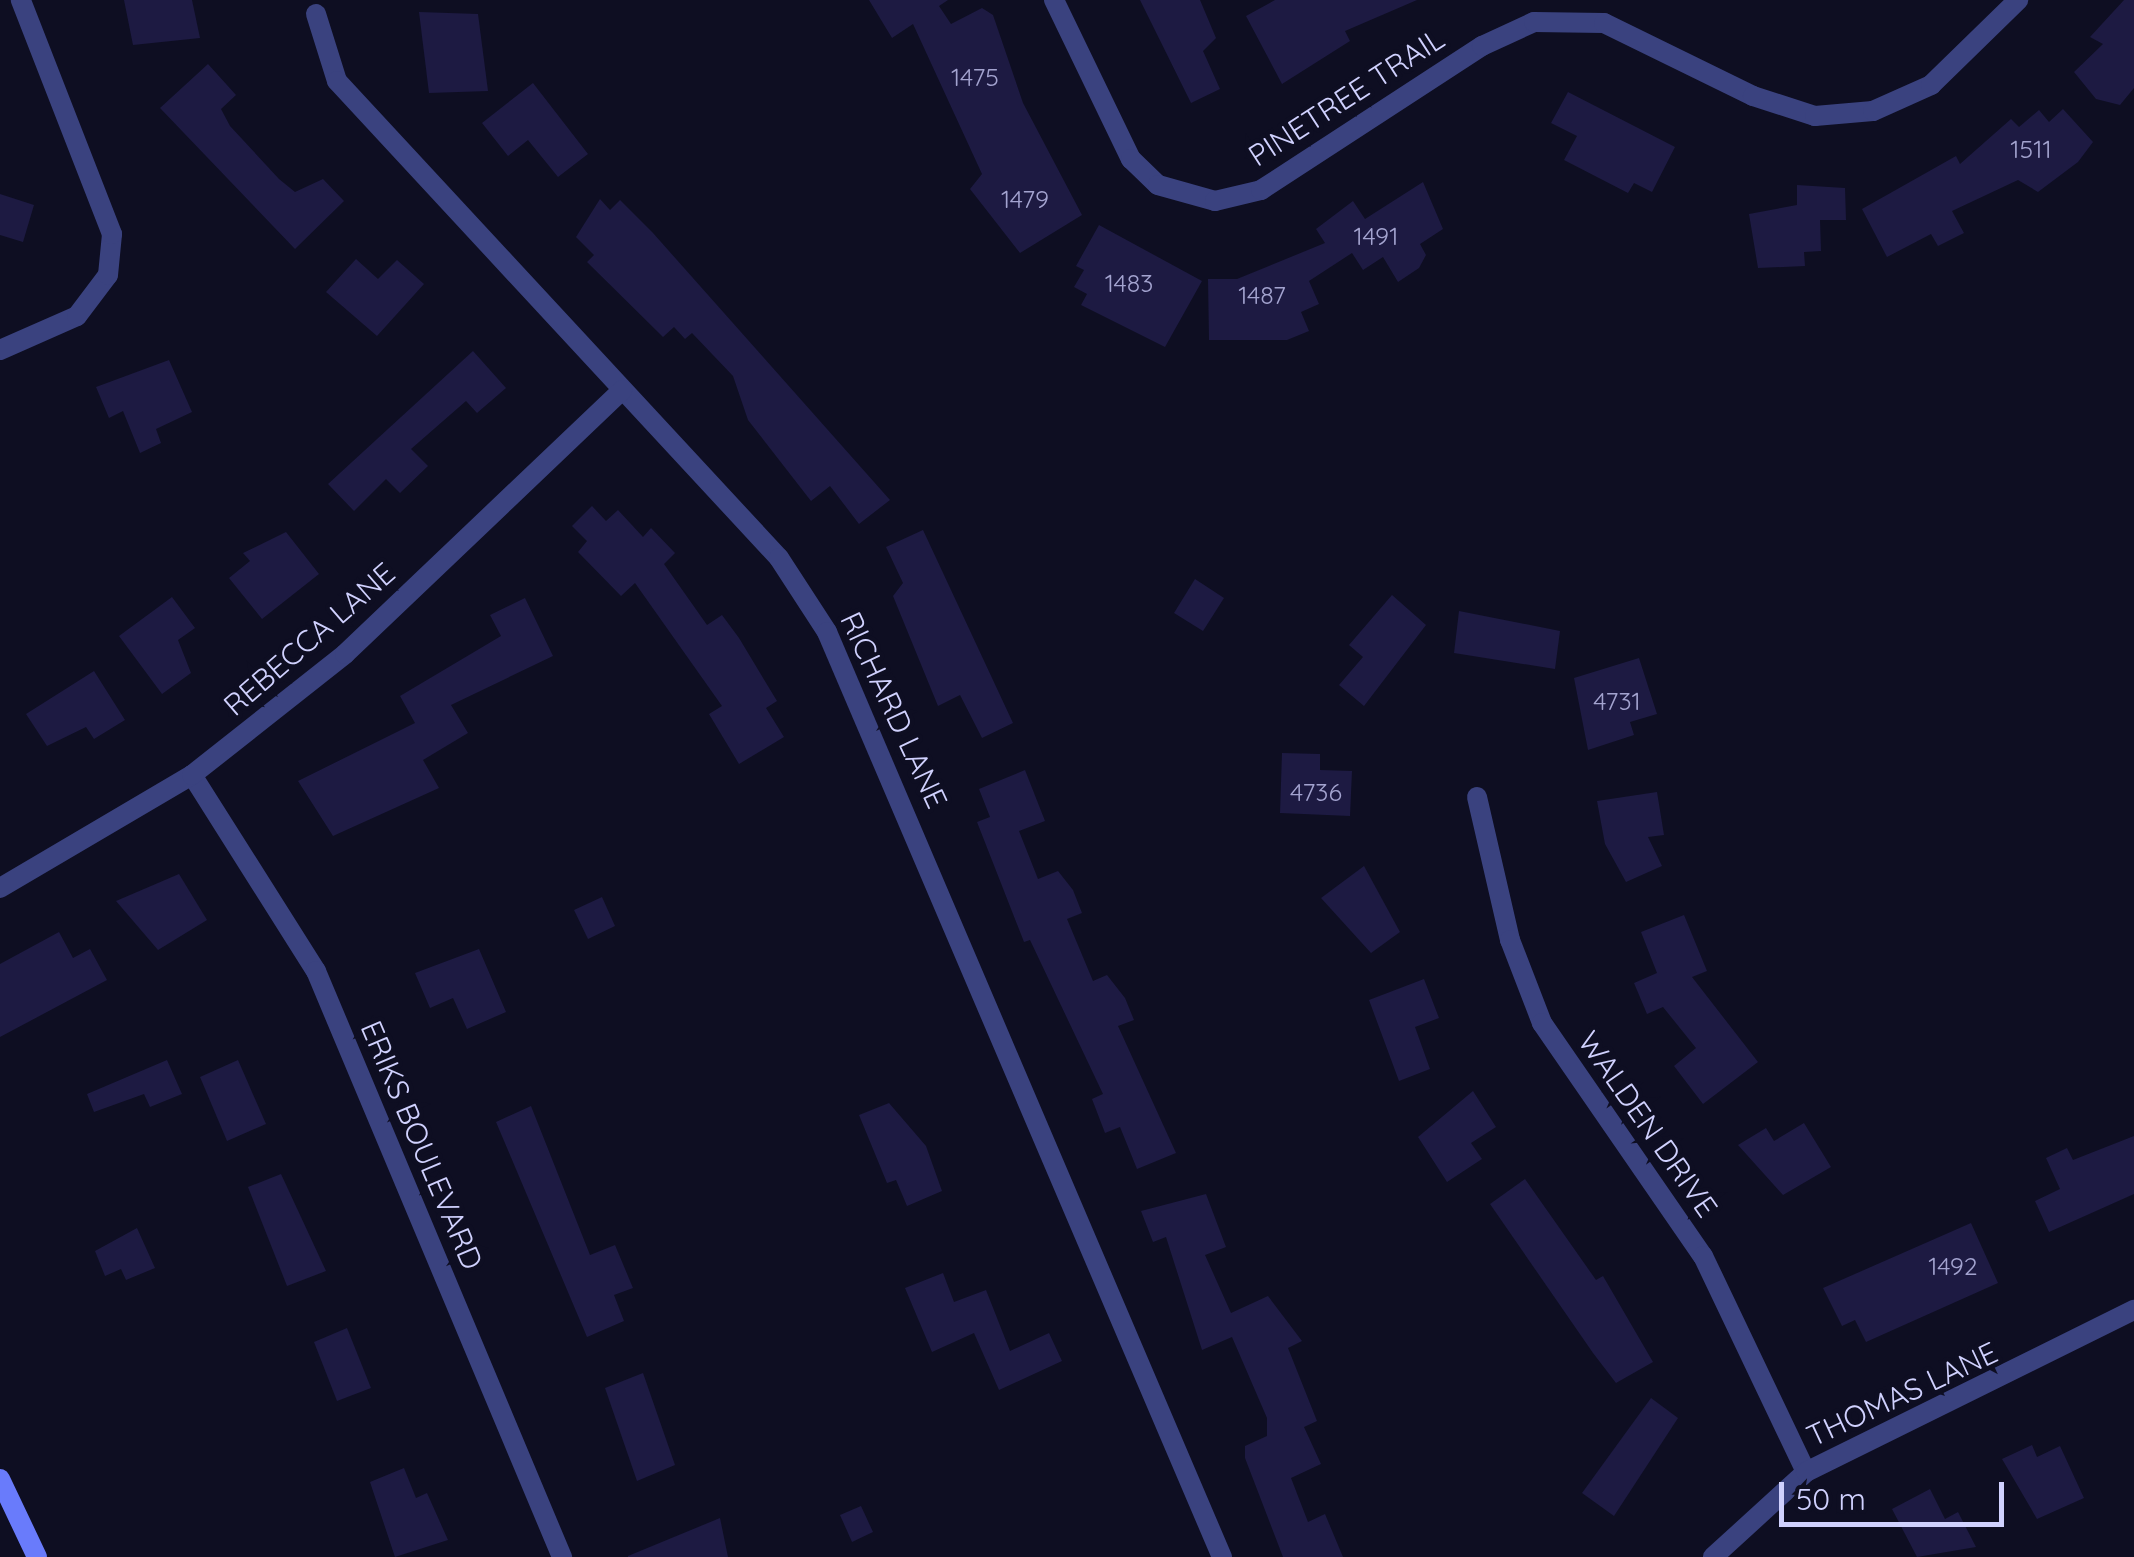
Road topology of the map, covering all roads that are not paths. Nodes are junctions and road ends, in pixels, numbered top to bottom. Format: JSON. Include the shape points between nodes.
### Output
{"nodes":[{"id":1,"x":21,"y":0,"type":"edge"},
{"id":2,"x":1054,"y":0,"type":"edge"},
{"id":3,"x":2018,"y":0,"type":"edge"},
{"id":4,"x":316,"y":14,"type":"dead end"},
{"id":5,"x":0,"y":350,"type":"edge"},
{"id":6,"x":622,"y":390,"type":"junction"},
{"id":7,"x":192,"y":775,"type":"junction"},
{"id":8,"x":1478,"y":797,"type":"dead end"},
{"id":9,"x":0,"y":888,"type":"edge"},
{"id":10,"x":2134,"y":1310,"type":"edge"},
{"id":11,"x":1806,"y":1472,"type":"junction"},
{"id":12,"x":0,"y":1479,"type":"edge"},
{"id":13,"x":37,"y":1557,"type":"edge"},
{"id":14,"x":562,"y":1557,"type":"edge"},
{"id":15,"x":1222,"y":1557,"type":"edge"},
{"id":16,"x":1714,"y":1557,"type":"edge"}],
"edges":[{"from":1,"to":5,"type":"street","via":[[112,234],[108,275],[77,316]]},
{"from":2,"to":3,"type":"street","name":"PINETREE TRAIL","via":[[1131,160],[1168,190],[1215,201],[1261,190],[1482,46],[1534,22],[1604,23],[1815,116],[1873,111],[1931,85]]},
{"from":4,"to":6,"type":"street","name":"RICHARD LANE","via":[[337,81]]},
{"from":6,"to":7,"type":"street","name":"REBECCA LANE","via":[[345,654]]},
{"from":6,"to":15,"type":"street","name":"RICHARD LANE","via":[[779,558],[827,632]]},
{"from":7,"to":9,"type":"street","name":"REBECCA LANE"},
{"from":7,"to":14,"type":"street","name":"ERIKS BOULEVARD","via":[[316,971]]},
{"from":8,"to":11,"type":"street","name":"WALDEN DRIVE","via":[[1510,940],[1542,1022],[1703,1256]]},
{"from":10,"to":11,"type":"street","name":"THOMAS LANE"},
{"from":11,"to":16,"type":"street","name":"THOMAS LANE"},
{"from":12,"to":13,"type":"main road"}]}
